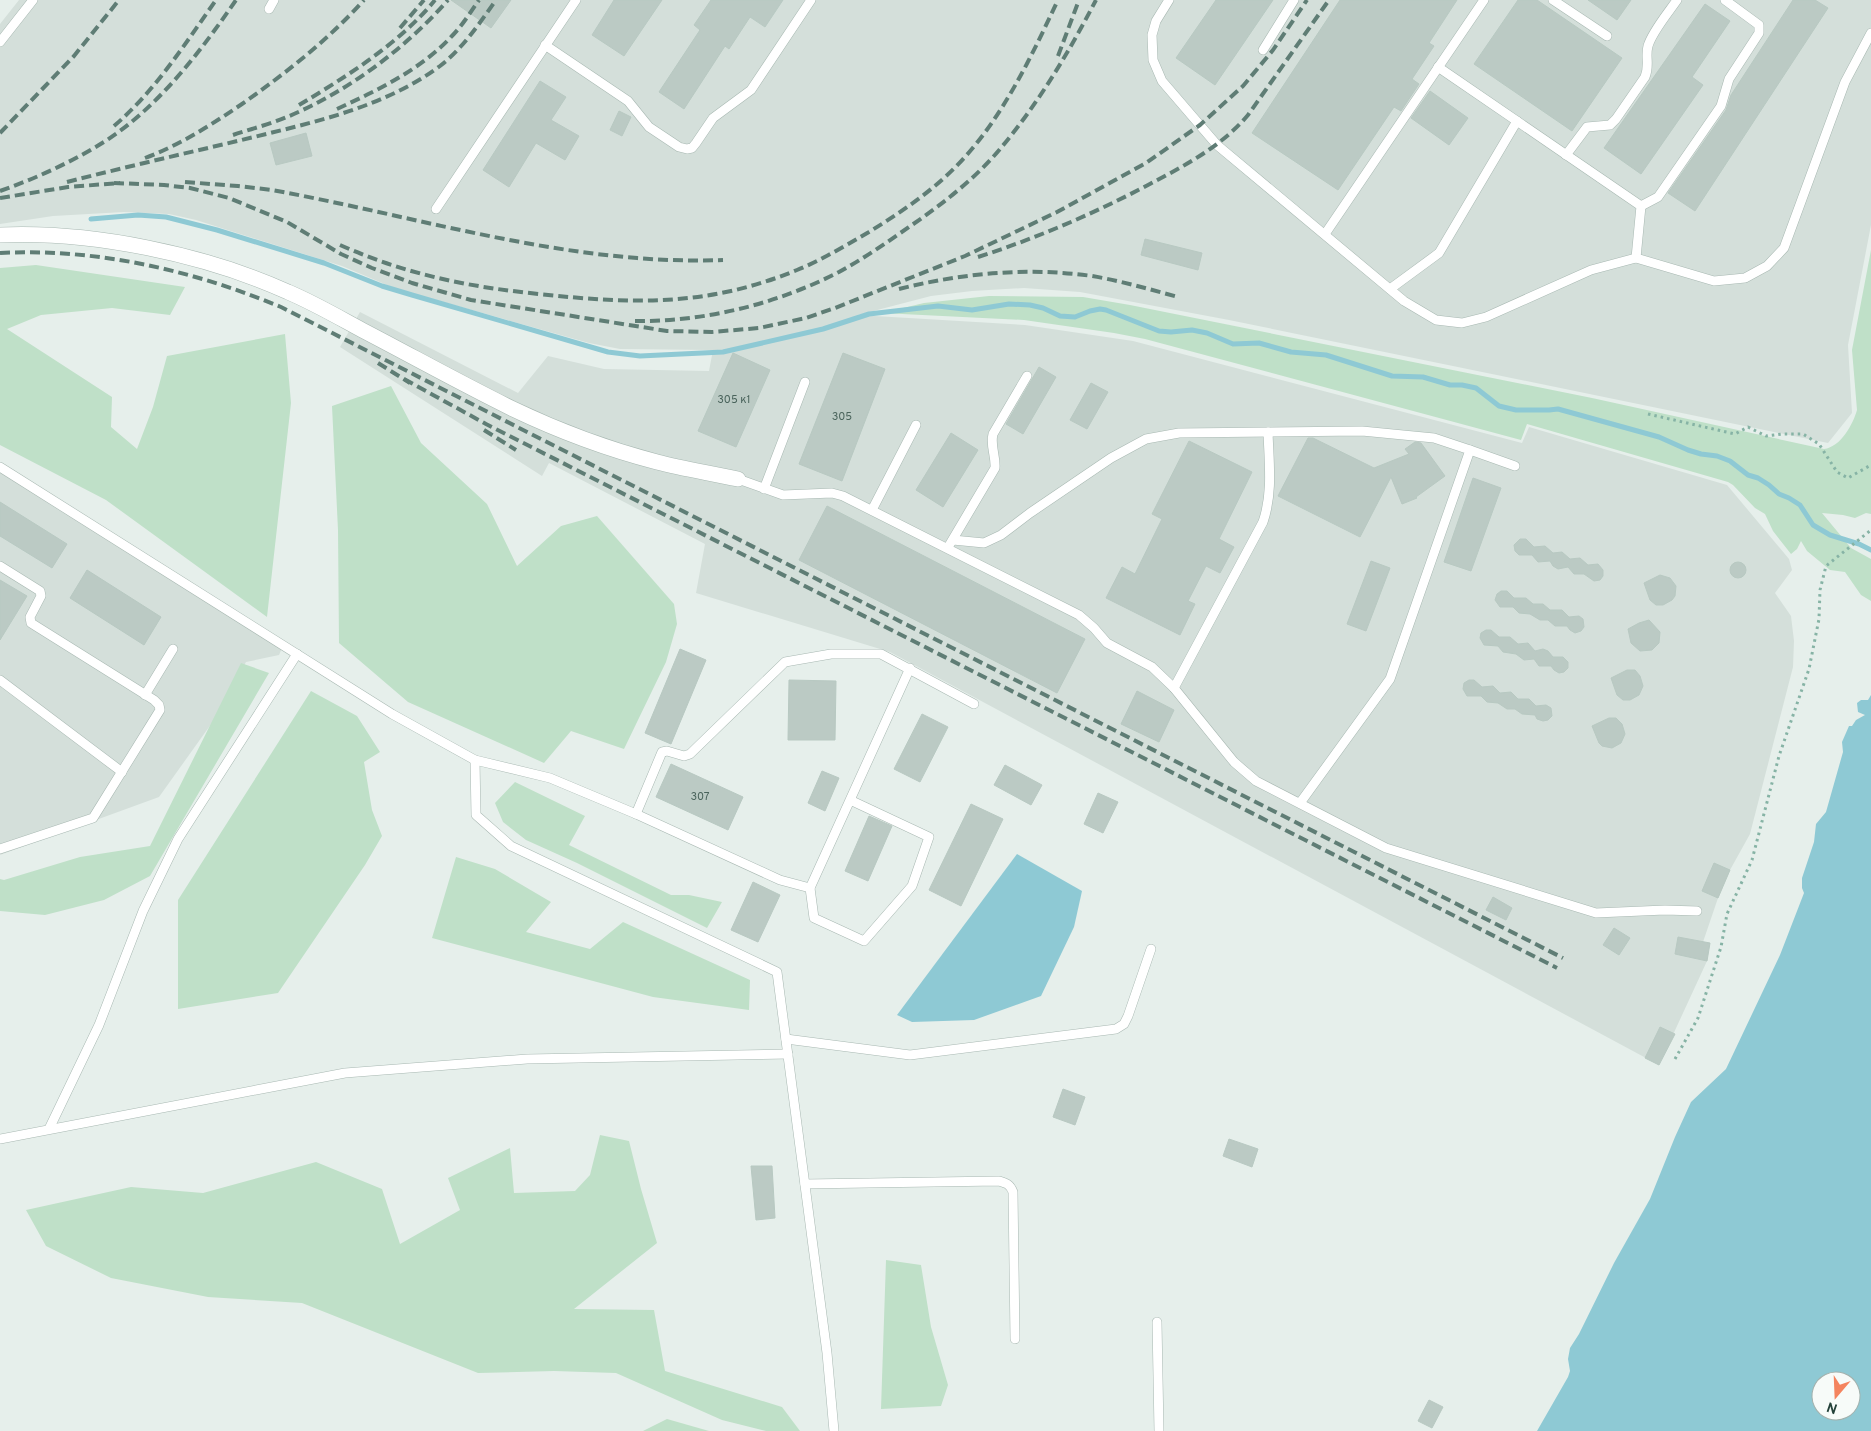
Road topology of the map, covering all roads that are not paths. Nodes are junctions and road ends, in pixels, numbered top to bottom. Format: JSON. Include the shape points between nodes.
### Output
{"nodes":[{"id":1,"x":33,"y":0,"type":"edge"},
{"id":2,"x":274,"y":0,"type":"edge"},
{"id":3,"x":576,"y":0,"type":"edge"},
{"id":4,"x":811,"y":0,"type":"edge"},
{"id":5,"x":1169,"y":0,"type":"edge"},
{"id":6,"x":1294,"y":0,"type":"edge"},
{"id":7,"x":1484,"y":0,"type":"edge"},
{"id":8,"x":1553,"y":0,"type":"edge"},
{"id":9,"x":1677,"y":0,"type":"edge"},
{"id":10,"x":1725,"y":0,"type":"edge"},
{"id":11,"x":269,"y":9,"type":"dead end"},
{"id":12,"x":1871,"y":33,"type":"edge"},
{"id":13,"x":1606,"y":36,"type":"dead end"},
{"id":14,"x":0,"y":42,"type":"edge"},
{"id":15,"x":545,"y":45,"type":"junction"},
{"id":16,"x":1262,"y":50,"type":"dead end"},
{"id":17,"x":1438,"y":67,"type":"junction"},
{"id":18,"x":1517,"y":121,"type":"junction"},
{"id":19,"x":1566,"y":155,"type":"junction"},
{"id":20,"x":1642,"y":206,"type":"junction"},
{"id":21,"x":436,"y":209,"type":"dead end"},
{"id":22,"x":1325,"y":234,"type":"junction"},
{"id":23,"x":0,"y":236,"type":"edge"},
{"id":24,"x":1636,"y":258,"type":"junction"},
{"id":25,"x":1390,"y":289,"type":"junction"},
{"id":26,"x":1026,"y":376,"type":"dead end"},
{"id":27,"x":806,"y":382,"type":"dead end"},
{"id":28,"x":916,"y":425,"type":"dead end"},
{"id":29,"x":1268,"y":432,"type":"junction"},
{"id":30,"x":1470,"y":450,"type":"junction"},
{"id":31,"x":1515,"y":466,"type":"dead end"},
{"id":32,"x":0,"y":467,"type":"edge"},
{"id":33,"x":738,"y":479,"type":"joint"},
{"id":34,"x":764,"y":489,"type":"junction"},
{"id":35,"x":872,"y":510,"type":"junction"},
{"id":36,"x":950,"y":544,"type":"junction"},
{"id":37,"x":0,"y":566,"type":"edge"},
{"id":38,"x":173,"y":649,"type":"dead end"},
{"id":39,"x":297,"y":654,"type":"junction"},
{"id":40,"x":910,"y":668,"type":"junction"},
{"id":41,"x":0,"y":680,"type":"edge"},
{"id":42,"x":1174,"y":688,"type":"junction"},
{"id":43,"x":145,"y":695,"type":"junction"},
{"id":44,"x":974,"y":704,"type":"dead end"},
{"id":45,"x":475,"y":760,"type":"junction"},
{"id":46,"x":122,"y":772,"type":"junction"},
{"id":47,"x":850,"y":800,"type":"junction"},
{"id":48,"x":1300,"y":803,"type":"junction"},
{"id":49,"x":636,"y":814,"type":"junction"},
{"id":50,"x":0,"y":849,"type":"edge"},
{"id":51,"x":810,"y":888,"type":"junction"},
{"id":52,"x":1697,"y":911,"type":"dead end"},
{"id":53,"x":1150,"y":949,"type":"dead end"},
{"id":54,"x":786,"y":1039,"type":"junction"},
{"id":55,"x":788,"y":1054,"type":"junction"},
{"id":56,"x":49,"y":1129,"type":"junction"},
{"id":57,"x":0,"y":1140,"type":"edge"},
{"id":58,"x":805,"y":1184,"type":"junction"},
{"id":59,"x":1157,"y":1322,"type":"dead end"},
{"id":60,"x":1015,"y":1339,"type":"dead end"},
{"id":61,"x":834,"y":1431,"type":"edge"},
{"id":62,"x":1159,"y":1431,"type":"edge"}],
"edges":[{"from":1,"to":14,"type":"lane"},
{"from":2,"to":11,"type":"lane"},
{"from":3,"to":15,"type":"lane"},
{"from":4,"to":15,"type":"lane","via":[[751,90],[713,118],[692,148],[679,146],[649,127],[628,101]]},
{"from":5,"to":22,"type":"lane","via":[[1156,21],[1152,35],[1153,60],[1162,81],[1217,145]]},
{"from":6,"to":16,"type":"lane"},
{"from":7,"to":17,"type":"lane"},
{"from":8,"to":13,"type":"lane"},
{"from":9,"to":19,"type":"lane","via":[[1650,39],[1648,69],[1616,119],[1610,125],[1587,127]]},
{"from":10,"to":20,"type":"lane","via":[[1753,19],[1759,25],[1759,33],[1729,79],[1724,100],[1716,113],[1658,197]]},
{"from":12,"to":24,"type":"lane","via":[[1845,82],[1784,248],[1767,266],[1745,278],[1714,281]]},
{"from":15,"to":21,"type":"lane"},
{"from":17,"to":18,"type":"lane"},
{"from":17,"to":22,"type":"lane"},
{"from":18,"to":19,"type":"lane"},
{"from":18,"to":25,"type":"lane","via":[[1439,253]]},
{"from":19,"to":20,"type":"lane"},
{"from":20,"to":24,"type":"lane"},
{"from":22,"to":25,"type":"lane"},
{"from":23,"to":33,"type":"street","via":[[56,236],[128,245],[254,278],[322,308],[513,409],[550,425],[591,442],[658,462]]},
{"from":24,"to":25,"type":"lane","via":[[1591,270],[1486,317],[1462,323],[1436,320]]},
{"from":26,"to":36,"type":"lane","via":[[993,434],[995,468]]},
{"from":27,"to":34,"type":"lane"},
{"from":28,"to":35,"type":"lane"},
{"from":29,"to":30,"type":"lane","via":[[1371,432],[1434,438]]},
{"from":29,"to":36,"type":"lane","via":[[1179,433],[1146,439],[1111,458],[1001,535],[984,543]]},
{"from":29,"to":42,"type":"lane","via":[[1269,506]]},
{"from":30,"to":31,"type":"lane"},
{"from":30,"to":48,"type":"lane","via":[[1390,679]]},
{"from":32,"to":39,"type":"lane"},
{"from":33,"to":34,"type":"lane"},
{"from":34,"to":35,"type":"lane","via":[[784,495],[832,493]]},
{"from":35,"to":36,"type":"lane"},
{"from":36,"to":42,"type":"lane","via":[[1079,615],[1107,644],[1152,667]]},
{"from":37,"to":43,"type":"lane","via":[[40,591],[41,596],[30,617],[31,623]]},
{"from":38,"to":43,"type":"lane"},
{"from":39,"to":45,"type":"lane","via":[[392,714]]},
{"from":39,"to":56,"type":"lane","via":[[178,839],[143,911],[99,1025]]},
{"from":40,"to":44,"type":"lane"},
{"from":40,"to":47,"type":"lane"},
{"from":40,"to":49,"type":"lane","via":[[881,654],[868,653],[831,654],[785,662],[690,754],[662,752]]},
{"from":41,"to":46,"type":"lane"},
{"from":42,"to":48,"type":"lane","via":[[1234,762],[1256,780]]},
{"from":43,"to":46,"type":"lane","via":[[159,705],[160,710]]},
{"from":45,"to":49,"type":"lane","via":[[550,778]]},
{"from":45,"to":54,"type":"lane","via":[[476,815],[511,846],[777,972]]},
{"from":46,"to":50,"type":"lane","via":[[94,818]]},
{"from":47,"to":51,"type":"lane"},
{"from":47,"to":51,"type":"lane","via":[[929,837],[912,886],[864,941],[814,918]]},
{"from":48,"to":52,"type":"lane","via":[[1386,848],[1596,913]]},
{"from":49,"to":51,"type":"lane","via":[[780,880]]},
{"from":53,"to":54,"type":"lane","via":[[1128,1016],[1116,1029],[910,1055]]},
{"from":54,"to":55,"type":"lane"},
{"from":55,"to":56,"type":"lane","via":[[527,1059],[345,1073]]},
{"from":55,"to":58,"type":"lane"},
{"from":56,"to":57,"type":"lane"},
{"from":58,"to":60,"type":"lane","via":[[1006,1182],[1013,1192]]},
{"from":58,"to":61,"type":"lane"},
{"from":59,"to":62,"type":"lane"}]}
